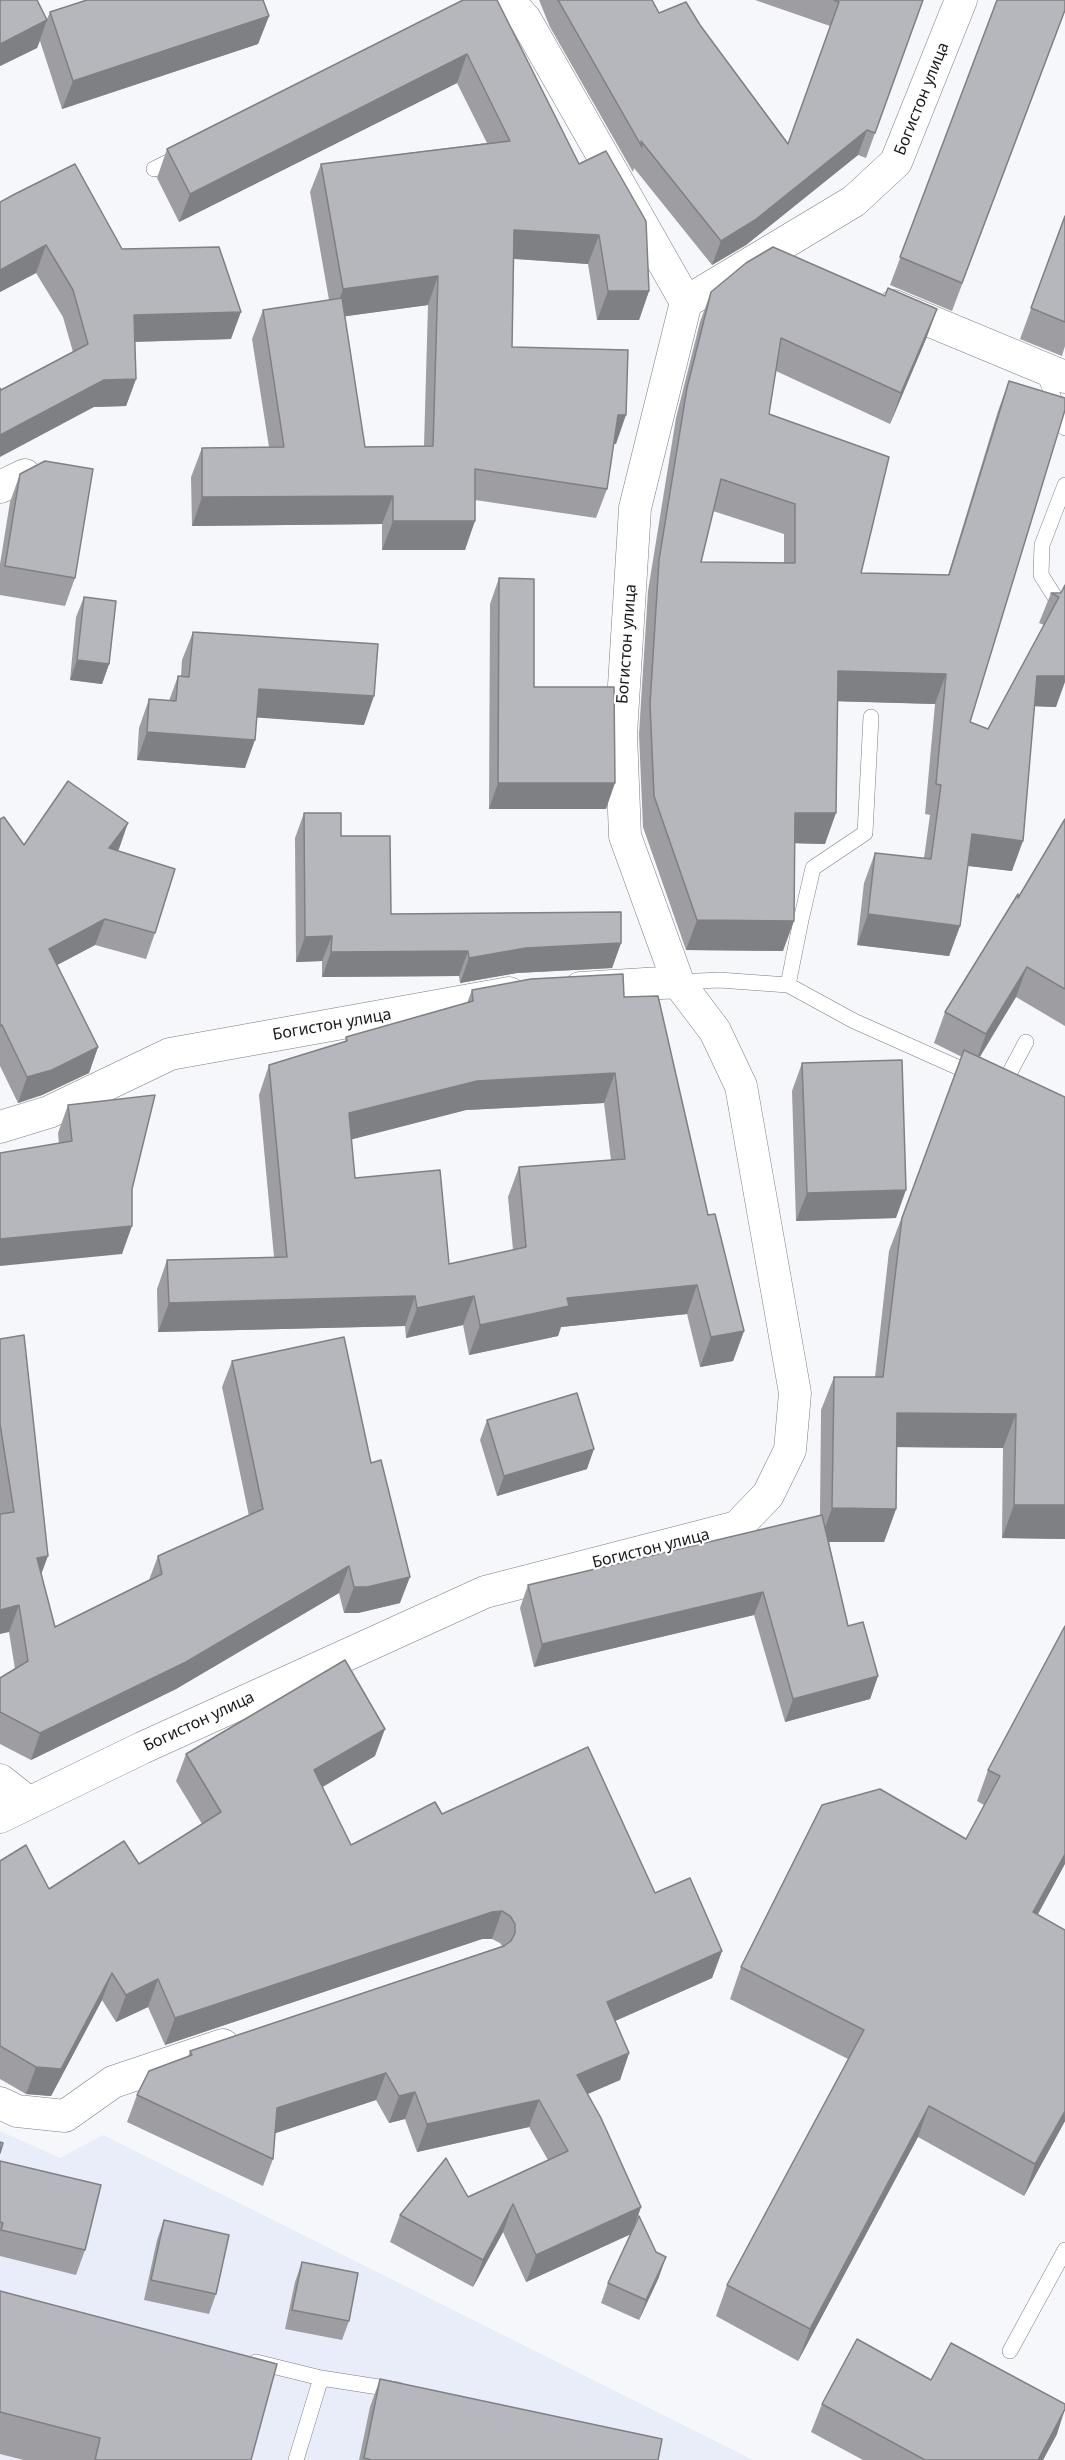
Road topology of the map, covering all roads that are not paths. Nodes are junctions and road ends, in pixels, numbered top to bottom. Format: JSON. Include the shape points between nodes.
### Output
{"nodes":[{"id":1,"x":508,"y":0,"type":"edge"},
{"id":2,"x":961,"y":0,"type":"edge"},
{"id":3,"x":196,"y":148,"type":"edge"},
{"id":4,"x":154,"y":169,"type":"dead end"},
{"id":5,"x":768,"y":254,"type":"junction"},
{"id":6,"x":801,"y":268,"type":"edge"},
{"id":7,"x":866,"y":295,"type":"edge"},
{"id":8,"x":686,"y":302,"type":"junction"},
{"id":9,"x":1053,"y":373,"type":"edge"},
{"id":10,"x":1065,"y":428,"type":"edge"},
{"id":11,"x":1065,"y":485,"type":"edge"},
{"id":12,"x":1065,"y":614,"type":"edge"},
{"id":13,"x":872,"y":717,"type":"dead end"},
{"id":14,"x":678,"y":982,"type":"junction"},
{"id":15,"x":788,"y":985,"type":"junction"},
{"id":16,"x":1026,"y":1042,"type":"dead end"},
{"id":17,"x":0,"y":1126,"type":"edge"},
{"id":18,"x":0,"y":1780,"type":"edge"},
{"id":19,"x":28,"y":1803,"type":"junction"},
{"id":20,"x":0,"y":1816,"type":"edge"},
{"id":21,"x":249,"y":2036,"type":"edge"},
{"id":22,"x":0,"y":2103,"type":"edge"},
{"id":23,"x":1065,"y":2250,"type":"edge"},
{"id":24,"x":1010,"y":2351,"type":"dead end"},
{"id":25,"x":241,"y":2358,"type":"edge"},
{"id":26,"x":321,"y":2378,"type":"junction"},
{"id":27,"x":416,"y":2392,"type":"edge"},
{"id":28,"x":296,"y":2460,"type":"edge"}],
"edges":[{"from":1,"to":8,"type":"street","via":[[525,19]]},
{"from":2,"to":5,"type":"street","name":"Богистон улица","via":[[896,162],[854,201]]},
{"from":3,"to":4,"type":"lane"},
{"from":5,"to":6,"type":"street"},
{"from":5,"to":8,"type":"street","name":"Богистон улица"},
{"from":7,"to":9,"type":"street"},
{"from":8,"to":14,"type":"street","name":"Богистон улица","via":[[635,508],[621,734],[625,836]]},
{"from":9,"to":10,"type":"lane"},
{"from":11,"to":12,"type":"lane","via":[[1042,545],[1041,575]]},
{"from":13,"to":15,"type":"lane","via":[[865,833],[813,868]]},
{"from":14,"to":15,"type":"lane","via":[[719,980]]},
{"from":14,"to":17,"type":"street","name":"Богистон улица","via":[[518,991],[170,1054],[49,1112]]},
{"from":14,"to":19,"type":"street","name":"Богистон улица","via":[[715,1031],[741,1086],[785,1334],[795,1394],[790,1450],[768,1495],[737,1527],[485,1592]]},
{"from":15,"to":16,"type":"lane","via":[[854,1021],[1002,1087]]},
{"from":18,"to":19,"type":"street"},
{"from":19,"to":20,"type":"street","name":"Богистон улица"},
{"from":21,"to":22,"type":"street","via":[[113,2082],[65,2116],[18,2111]]},
{"from":23,"to":24,"type":"lane"},
{"from":25,"to":26,"type":"lane"},
{"from":26,"to":27,"type":"lane"},
{"from":26,"to":28,"type":"lane"}]}
